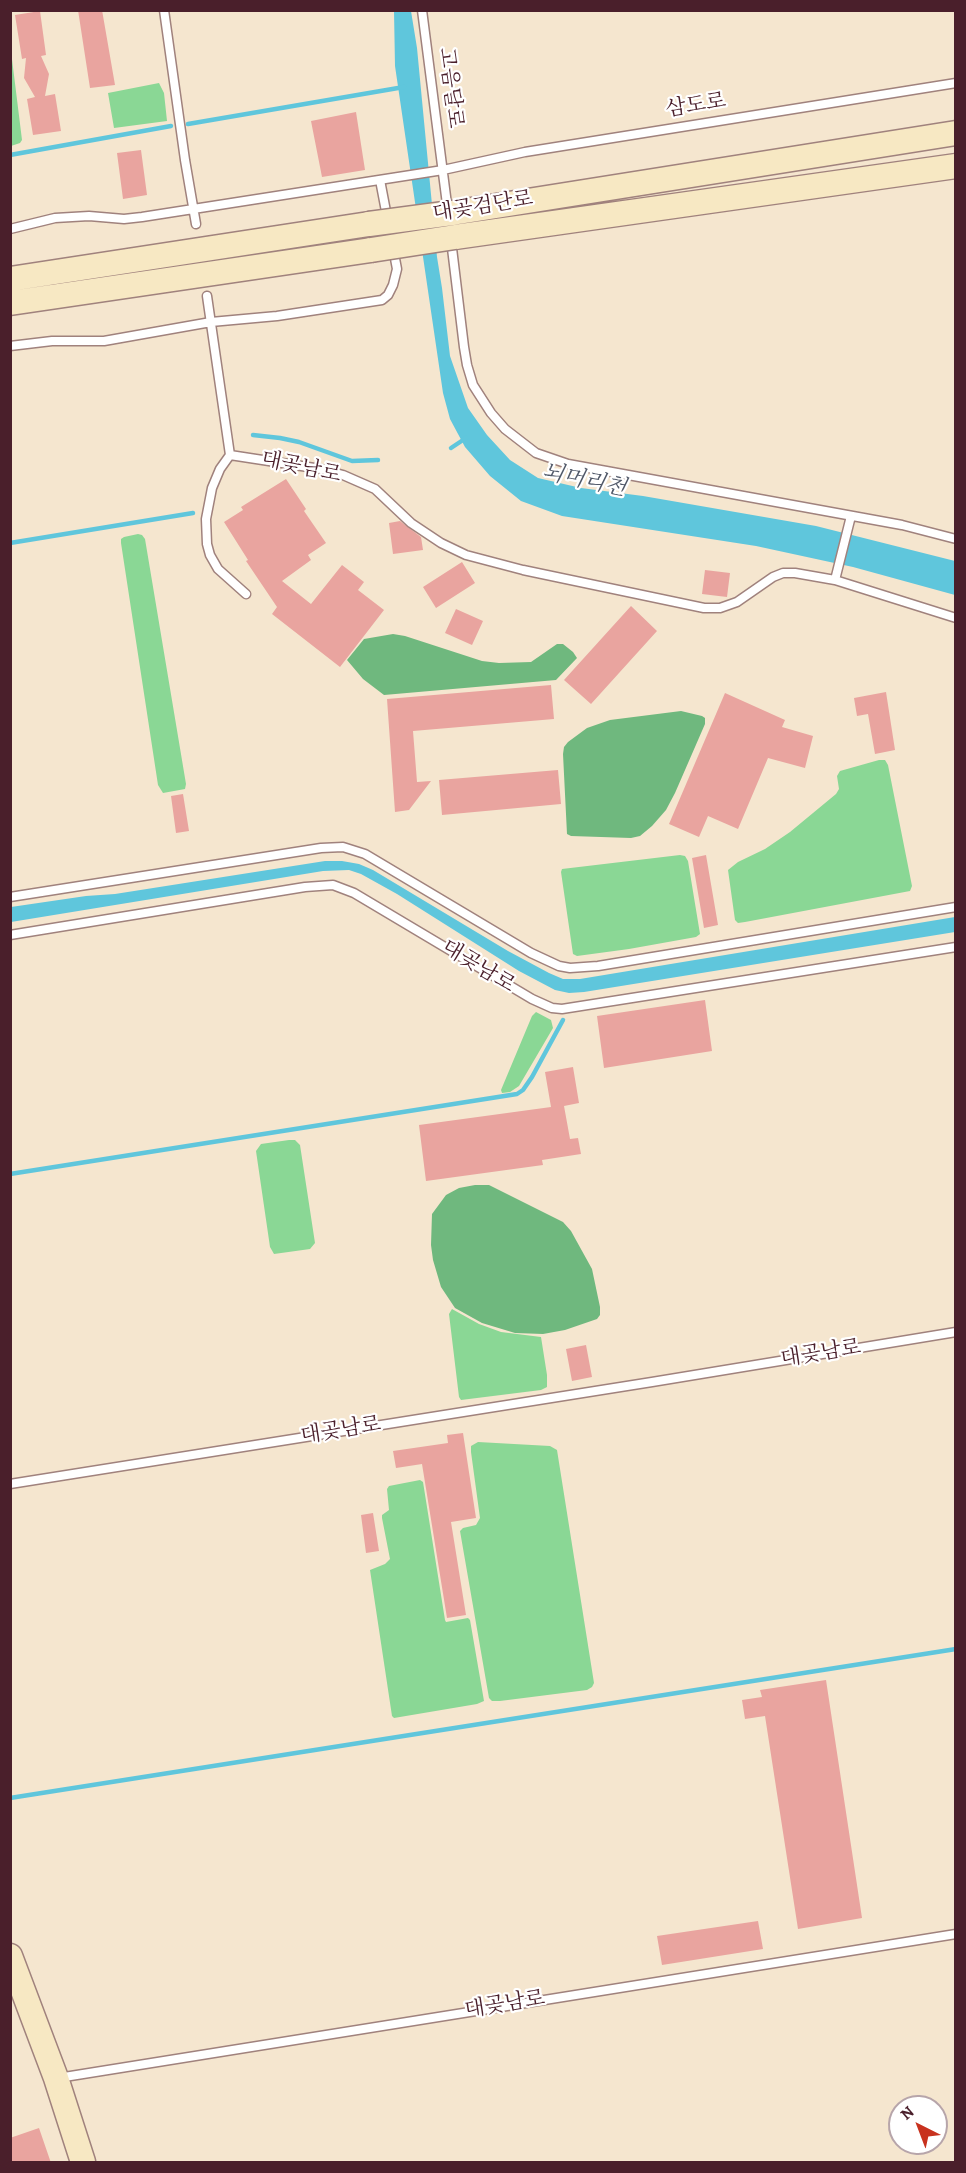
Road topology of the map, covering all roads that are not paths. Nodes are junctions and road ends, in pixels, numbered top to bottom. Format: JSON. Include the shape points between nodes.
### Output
{"nodes":[{"id":1,"x":164,"y":10,"type":"edge"},
{"id":2,"x":422,"y":10,"type":"edge"},
{"id":3,"x":956,"y":83,"type":"edge"},
{"id":4,"x":956,"y":133,"type":"edge"},
{"id":5,"x":956,"y":166,"type":"edge"},
{"id":6,"x":439,"y":170,"type":"junction"},
{"id":7,"x":385,"y":179,"type":"junction"},
{"id":8,"x":193,"y":208,"type":"junction"},
{"id":9,"x":196,"y":224,"type":"dead end"},
{"id":10,"x":10,"y":229,"type":"edge"},
{"id":11,"x":10,"y":279,"type":"edge"},
{"id":12,"x":207,"y":296,"type":"dead end"},
{"id":13,"x":10,"y":303,"type":"edge"},
{"id":14,"x":211,"y":322,"type":"junction"},
{"id":15,"x":10,"y":346,"type":"edge"},
{"id":16,"x":230,"y":455,"type":"junction"},
{"id":17,"x":851,"y":516,"type":"junction"},
{"id":18,"x":956,"y":539,"type":"edge"},
{"id":19,"x":835,"y":580,"type":"junction"},
{"id":20,"x":246,"y":594,"type":"dead end"},
{"id":21,"x":956,"y":618,"type":"edge"},
{"id":22,"x":10,"y":897,"type":"edge"},
{"id":23,"x":956,"y":907,"type":"edge"},
{"id":24,"x":10,"y":935,"type":"edge"},
{"id":25,"x":956,"y":947,"type":"edge"},
{"id":26,"x":956,"y":1332,"type":"edge"},
{"id":27,"x":10,"y":1484,"type":"edge"},
{"id":28,"x":956,"y":1934,"type":"edge"},
{"id":29,"x":10,"y":1956,"type":"edge"},
{"id":30,"x":56,"y":2078,"type":"junction"},
{"id":31,"x":84,"y":2163,"type":"edge"}],
"edges":[{"from":1,"to":8,"type":"lane"},
{"from":2,"to":6,"type":"lane","name":"고음달로"},
{"from":3,"to":6,"type":"lane","name":"삼도로","via":[[525,152]]},
{"from":4,"to":11,"type":"main road","name":"대곶검단로","bridge":true},
{"from":5,"to":13,"type":"main road","name":"대곶검단로","bridge":true},
{"from":6,"to":7,"type":"lane","name":"삼도로"},
{"from":6,"to":17,"type":"lane","name":"고음달로","via":[[467,365],[473,385],[490,413],[521,444],[568,464]]},
{"from":7,"to":8,"type":"lane","name":"삼도로"},
{"from":7,"to":14,"type":"lane","via":[[397,269],[388,295],[373,302],[323,310]]},
{"from":8,"to":9,"type":"lane"},
{"from":8,"to":10,"type":"lane","name":"삼도로","via":[[124,219],[55,218]]},
{"from":12,"to":14,"type":"lane","name":"대곶남로"},
{"from":14,"to":15,"type":"lane","via":[[104,341]]},
{"from":14,"to":16,"type":"lane","name":"대곶남로"},
{"from":16,"to":19,"type":"lane","name":"대곶남로","via":[[321,469],[358,481],[375,489],[411,523],[466,555],[680,604],[720,608],[737,602],[783,573]]},
{"from":16,"to":20,"type":"lane","name":"대곶남로","via":[[212,488],[206,519],[207,544],[218,569]]},
{"from":17,"to":18,"type":"lane","name":"고음달로"},
{"from":17,"to":19,"type":"lane"},
{"from":19,"to":21,"type":"lane","name":"대곶남로"},
{"from":22,"to":23,"type":"lane","name":"대곶남로","via":[[343,847],[365,854],[539,957],[559,966],[582,968]]},
{"from":24,"to":25,"type":"lane","name":"대곶남로","via":[[333,885],[354,893],[532,999],[562,1009]]},
{"from":26,"to":27,"type":"lane","name":"대곶남로"},
{"from":28,"to":30,"type":"lane","name":"대곶남로"},
{"from":29,"to":30,"type":"main road"},
{"from":30,"to":31,"type":"main road"}]}
